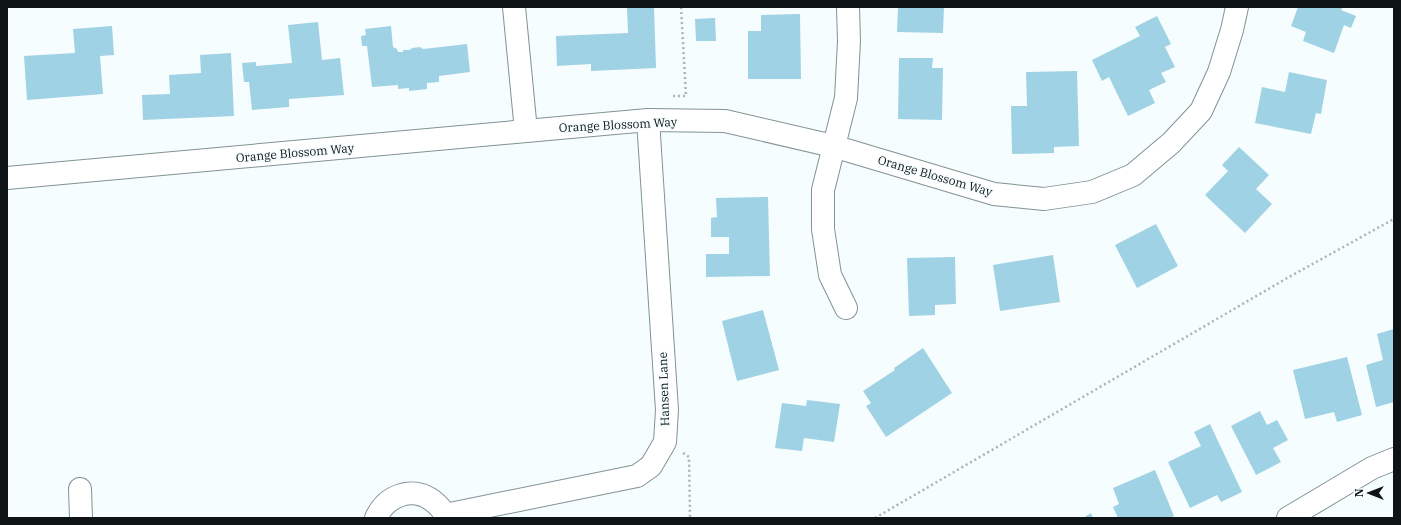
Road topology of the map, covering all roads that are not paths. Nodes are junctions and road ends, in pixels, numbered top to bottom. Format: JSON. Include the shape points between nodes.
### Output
{"nodes":[{"id":1,"x":514,"y":7,"type":"edge"},
{"id":2,"x":848,"y":7,"type":"edge"},
{"id":3,"x":1237,"y":7,"type":"edge"},
{"id":4,"x":648,"y":120,"type":"junction"},
{"id":5,"x":526,"y":131,"type":"junction"},
{"id":6,"x":833,"y":146,"type":"junction"},
{"id":7,"x":7,"y":178,"type":"edge"},
{"id":8,"x":846,"y":308,"type":"dead end"},
{"id":9,"x":1394,"y":459,"type":"edge"},
{"id":10,"x":80,"y":489,"type":"dead end"},
{"id":11,"x":445,"y":517,"type":"edge"},
{"id":12,"x":82,"y":518,"type":"edge"},
{"id":13,"x":376,"y":518,"type":"edge"},
{"id":14,"x":1288,"y":518,"type":"edge"}],
"edges":[{"from":1,"to":5,"type":"street"},
{"from":2,"to":6,"type":"street","via":[[846,98]]},
{"from":3,"to":6,"type":"street","name":"Orange Blossom Way","via":[[1220,72],[1201,111],[1171,143],[1133,175],[1092,192],[1044,199],[994,194]]},
{"from":4,"to":5,"type":"street","name":"Orange Blossom Way"},
{"from":4,"to":6,"type":"street","name":"Orange Blossom Way","via":[[725,121]]},
{"from":4,"to":11,"type":"street","name":"Hansen Lane","via":[[667,410],[665,442],[651,466],[636,476]]},
{"from":5,"to":7,"type":"street","name":"Orange Blossom Way"},
{"from":6,"to":8,"type":"street","via":[[823,190],[823,229],[830,275]]},
{"from":9,"to":14,"type":"street","via":[[1372,468]]},
{"from":10,"to":12,"type":"street"},
{"from":11,"to":13,"type":"street","name":"Hansen Lane","via":[[438,505],[428,497],[416,493],[392,498],[382,506]]}]}
